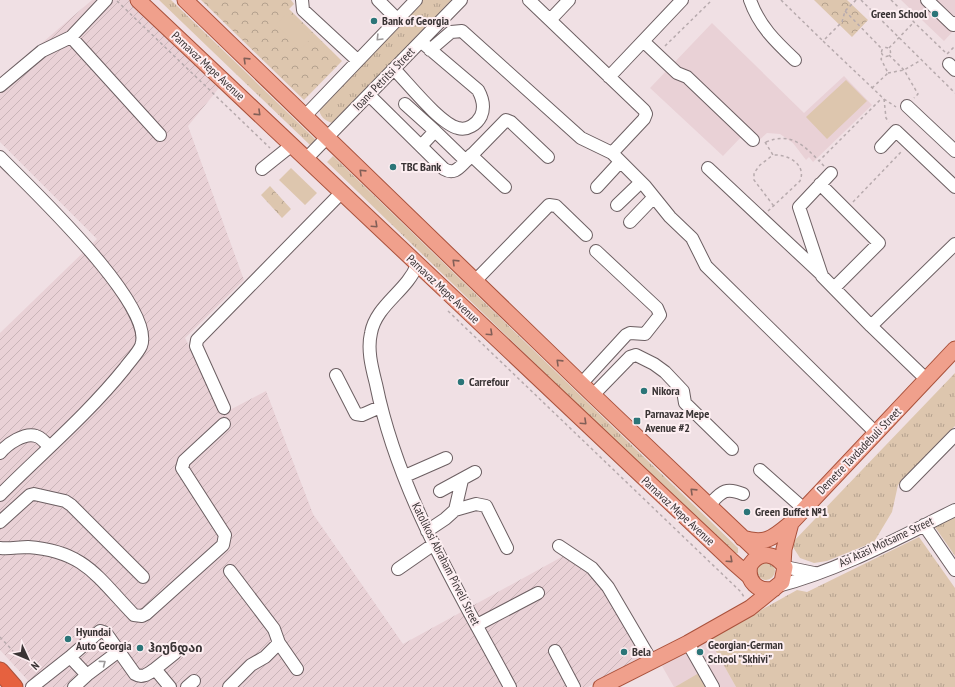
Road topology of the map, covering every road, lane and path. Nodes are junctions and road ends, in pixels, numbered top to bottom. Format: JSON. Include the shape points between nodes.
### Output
{"nodes":[{"id":1,"x":106,"y":0,"type":"edge"},
{"id":2,"x":115,"y":0,"type":"edge"},
{"id":3,"x":138,"y":0,"type":"edge"},
{"id":4,"x":185,"y":0,"type":"edge"},
{"id":5,"x":302,"y":0,"type":"edge"},
{"id":6,"x":378,"y":0,"type":"edge"},
{"id":7,"x":416,"y":0,"type":"edge"},
{"id":8,"x":461,"y":0,"type":"edge"},
{"id":9,"x":529,"y":0,"type":"edge"},
{"id":10,"x":568,"y":0,"type":"edge"},
{"id":11,"x":682,"y":0,"type":"edge"},
{"id":12,"x":712,"y":0,"type":"edge"},
{"id":13,"x":750,"y":0,"type":"edge"},
{"id":14,"x":781,"y":0,"type":"edge"},
{"id":15,"x":856,"y":0,"type":"edge"},
{"id":16,"x":861,"y":0,"type":"edge"},
{"id":17,"x":891,"y":0,"type":"edge"},
{"id":18,"x":927,"y":0,"type":"edge"},
{"id":19,"x":845,"y":11,"type":"junction"},
{"id":20,"x":398,"y":19,"type":"junction"},
{"id":21,"x":550,"y":20,"type":"junction"},
{"id":22,"x":914,"y":22,"type":"junction"},
{"id":23,"x":955,"y":23,"type":"edge"},
{"id":24,"x":71,"y":37,"type":"junction"},
{"id":25,"x":899,"y":38,"type":"junction"},
{"id":26,"x":421,"y":41,"type":"junction"},
{"id":27,"x":643,"y":41,"type":"junction"},
{"id":28,"x":823,"y":41,"type":"junction"},
{"id":29,"x":955,"y":46,"type":"edge"},
{"id":30,"x":882,"y":48,"type":"junction"},
{"id":31,"x":889,"y":48,"type":"junction"},
{"id":32,"x":430,"y":50,"type":"junction"},
{"id":33,"x":657,"y":54,"type":"junction"},
{"id":34,"x":883,"y":55,"type":"junction"},
{"id":35,"x":889,"y":55,"type":"junction"},
{"id":36,"x":357,"y":60,"type":"junction"},
{"id":37,"x":794,"y":60,"type":"dead end"},
{"id":38,"x":920,"y":60,"type":"junction"},
{"id":39,"x":394,"y":69,"type":"junction"},
{"id":40,"x":904,"y":70,"type":"junction"},
{"id":41,"x":888,"y":73,"type":"junction"},
{"id":42,"x":609,"y":78,"type":"junction"},
{"id":43,"x":0,"y":86,"type":"edge"},
{"id":44,"x":872,"y":88,"type":"junction"},
{"id":45,"x":955,"y":93,"type":"edge"},
{"id":46,"x":369,"y":95,"type":"junction"},
{"id":47,"x":883,"y":99,"type":"junction"},
{"id":48,"x":405,"y":104,"type":"dead end"},
{"id":49,"x":907,"y":106,"type":"junction"},
{"id":50,"x":305,"y":116,"type":"junction"},
{"id":51,"x":435,"y":131,"type":"junction"},
{"id":52,"x":896,"y":131,"type":"junction"},
{"id":53,"x":160,"y":135,"type":"dead end"},
{"id":54,"x":327,"y":138,"type":"junction"},
{"id":55,"x":759,"y":141,"type":"junction"},
{"id":56,"x":909,"y":144,"type":"junction"},
{"id":57,"x":292,"y":145,"type":"junction"},
{"id":58,"x":421,"y":146,"type":"junction"},
{"id":59,"x":881,"y":147,"type":"dead end"},
{"id":60,"x":955,"y":151,"type":"edge"},
{"id":61,"x":773,"y":155,"type":"junction"},
{"id":62,"x":279,"y":156,"type":"junction"},
{"id":63,"x":548,"y":156,"type":"dead end"},
{"id":64,"x":0,"y":157,"type":"edge"},
{"id":65,"x":468,"y":158,"type":"junction"},
{"id":66,"x":616,"y":158,"type":"junction"},
{"id":67,"x":306,"y":159,"type":"junction"},
{"id":68,"x":819,"y":161,"type":"junction"},
{"id":69,"x":708,"y":168,"type":"dead end"},
{"id":70,"x":262,"y":169,"type":"dead end"},
{"id":71,"x":831,"y":173,"type":"joint"},
{"id":72,"x":641,"y":182,"type":"junction"},
{"id":73,"x":820,"y":184,"type":"junction"},
{"id":74,"x":505,"y":187,"type":"dead end"},
{"id":75,"x":598,"y":187,"type":"dead end"},
{"id":76,"x":955,"y":187,"type":"edge"},
{"id":77,"x":341,"y":193,"type":"junction"},
{"id":78,"x":654,"y":197,"type":"junction"},
{"id":79,"x":617,"y":206,"type":"dead end"},
{"id":80,"x":846,"y":210,"type":"junction"},
{"id":81,"x":630,"y":222,"type":"dead end"},
{"id":82,"x":586,"y":235,"type":"dead end"},
{"id":83,"x":955,"y":244,"type":"edge"},
{"id":84,"x":596,"y":250,"type":"dead end"},
{"id":85,"x":417,"y":265,"type":"junction"},
{"id":86,"x":822,"y":276,"type":"junction"},
{"id":87,"x":475,"y":281,"type":"junction"},
{"id":88,"x":834,"y":288,"type":"junction"},
{"id":89,"x":447,"y":310,"type":"dead end"},
{"id":90,"x":871,"y":326,"type":"junction"},
{"id":91,"x":955,"y":349,"type":"edge"},
{"id":92,"x":336,"y":375,"type":"dead end"},
{"id":93,"x":927,"y":380,"type":"junction"},
{"id":94,"x":581,"y":384,"type":"junction"},
{"id":95,"x":593,"y":395,"type":"junction"},
{"id":96,"x":380,"y":407,"type":"junction"},
{"id":97,"x":224,"y":408,"type":"dead end"},
{"id":98,"x":224,"y":424,"type":"dead end"},
{"id":99,"x":876,"y":433,"type":"junction"},
{"id":100,"x":955,"y":435,"type":"edge"},
{"id":101,"x":49,"y":446,"type":"junction"},
{"id":102,"x":732,"y":449,"type":"dead end"},
{"id":103,"x":0,"y":453,"type":"edge"},
{"id":104,"x":446,"y":458,"type":"dead end"},
{"id":105,"x":760,"y":470,"type":"dead end"},
{"id":106,"x":475,"y":472,"type":"dead end"},
{"id":107,"x":405,"y":476,"type":"junction"},
{"id":108,"x":462,"y":480,"type":"junction"},
{"id":109,"x":906,"y":485,"type":"dead end"},
{"id":110,"x":440,"y":491,"type":"dead end"},
{"id":111,"x":0,"y":494,"type":"edge"},
{"id":112,"x":743,"y":494,"type":"dead end"},
{"id":113,"x":708,"y":506,"type":"junction"},
{"id":114,"x":804,"y":509,"type":"junction"},
{"id":115,"x":454,"y":510,"type":"junction"},
{"id":116,"x":955,"y":510,"type":"edge"},
{"id":117,"x":0,"y":522,"type":"edge"},
{"id":118,"x":791,"y":523,"type":"junction"},
{"id":119,"x":924,"y":525,"type":"junction"},
{"id":120,"x":427,"y":531,"type":"junction"},
{"id":121,"x":741,"y":538,"type":"junction"},
{"id":122,"x":773,"y":538,"type":"junction"},
{"id":123,"x":434,"y":544,"type":"junction"},
{"id":124,"x":559,"y":546,"type":"dead end"},
{"id":125,"x":0,"y":548,"type":"edge"},
{"id":126,"x":508,"y":548,"type":"dead end"},
{"id":127,"x":763,"y":555,"type":"junction"},
{"id":128,"x":784,"y":565,"type":"junction"},
{"id":129,"x":398,"y":569,"type":"dead end"},
{"id":130,"x":955,"y":570,"type":"edge"},
{"id":131,"x":230,"y":571,"type":"dead end"},
{"id":132,"x":816,"y":573,"type":"junction"},
{"id":133,"x":143,"y":577,"type":"dead end"},
{"id":134,"x":751,"y":580,"type":"junction"},
{"id":135,"x":776,"y":587,"type":"junction"},
{"id":136,"x":538,"y":593,"type":"dead end"},
{"id":137,"x":750,"y":608,"type":"junction"},
{"id":138,"x":477,"y":625,"type":"junction"},
{"id":139,"x":0,"y":637,"type":"edge"},
{"id":140,"x":279,"y":643,"type":"junction"},
{"id":141,"x":688,"y":643,"type":"junction"},
{"id":142,"x":13,"y":651,"type":"dead end"},
{"id":143,"x":118,"y":651,"type":"junction"},
{"id":144,"x":555,"y":651,"type":"dead end"},
{"id":145,"x":175,"y":654,"type":"dead end"},
{"id":146,"x":70,"y":656,"type":"junction"},
{"id":147,"x":652,"y":662,"type":"junction"},
{"id":148,"x":155,"y":669,"type":"junction"},
{"id":149,"x":297,"y":670,"type":"dead end"},
{"id":150,"x":0,"y":671,"type":"edge"},
{"id":151,"x":86,"y":675,"type":"junction"},
{"id":152,"x":14,"y":687,"type":"edge"},
{"id":153,"x":32,"y":687,"type":"edge"},
{"id":154,"x":74,"y":687,"type":"edge"},
{"id":155,"x":170,"y":687,"type":"edge"},
{"id":156,"x":228,"y":687,"type":"edge"},
{"id":157,"x":510,"y":687,"type":"edge"},
{"id":158,"x":574,"y":687,"type":"edge"},
{"id":159,"x":601,"y":687,"type":"edge"},
{"id":160,"x":713,"y":687,"type":"edge"}],
"edges":[{"from":1,"to":24,"type":"street"},
{"from":2,"to":62,"type":"path"},
{"from":3,"to":57,"type":"main road","name":"Parnavaz Mepe Avenue","one_way":true},
{"from":50,"to":4,"type":"main road","name":"Parnavaz Mepe Avenue","one_way":true},
{"from":5,"to":36,"type":"street","via":[[303,10]]},
{"from":6,"to":20,"type":"street"},
{"from":7,"to":20,"type":"street"},
{"from":8,"to":26,"type":"street","name":"Ioane Petritsi Street"},
{"from":9,"to":21,"type":"street"},
{"from":10,"to":21,"type":"street"},
{"from":11,"to":27,"type":"street"},
{"from":12,"to":33,"type":"path"},
{"from":13,"to":37,"type":"street","via":[[765,30]]},
{"from":14,"to":28,"type":"path"},
{"from":15,"to":19,"type":"path"},
{"from":16,"to":25,"type":"path"},
{"from":17,"to":22,"type":"path"},
{"from":18,"to":23,"type":"street","via":[[953,25]]},
{"from":19,"to":28,"type":"path","via":[[842,22]]},
{"from":19,"to":30,"type":"path"},
{"from":20,"to":36,"type":"street","one_way":true},
{"from":21,"to":42,"type":"street"},
{"from":22,"to":25,"type":"path"},
{"from":22,"to":29,"type":"path","via":[[946,54]]},
{"from":24,"to":43,"type":"street","via":[[42,51]]},
{"from":24,"to":53,"type":"street"},
{"from":25,"to":31,"type":"path"},
{"from":25,"to":38,"type":"path"},
{"from":26,"to":32,"type":"street"},
{"from":26,"to":39,"type":"street","name":"Ioane Petritsi Street"},
{"from":27,"to":33,"type":"street"},
{"from":27,"to":42,"type":"street"},
{"from":28,"to":44,"type":"path"},
{"from":30,"to":31,"type":"path"},
{"from":30,"to":34,"type":"path"},
{"from":31,"to":35,"type":"path"},
{"from":32,"to":39,"type":"street","via":[[478,90],[484,111],[474,125],[458,129],[445,122]]},
{"from":32,"to":66,"type":"street","via":[[451,32],[462,31],[581,138]]},
{"from":33,"to":55,"type":"street"},
{"from":34,"to":35,"type":"path"},
{"from":34,"to":41,"type":"path","via":[[881,59]]},
{"from":35,"to":40,"type":"path"},
{"from":36,"to":50,"type":"street"},
{"from":38,"to":40,"type":"path"},
{"from":38,"to":45,"type":"path"},
{"from":39,"to":46,"type":"street","name":"Ioane Petritsi Street"},
{"from":40,"to":41,"type":"path"},
{"from":40,"to":49,"type":"path","via":[[918,94]]},
{"from":41,"to":44,"type":"path"},
{"from":42,"to":66,"type":"street","via":[[646,114]]},
{"from":44,"to":47,"type":"path"},
{"from":46,"to":54,"type":"street","name":"Ioane Petritsi Street"},
{"from":46,"to":58,"type":"street"},
{"from":47,"to":49,"type":"path","via":[[898,108]]},
{"from":47,"to":52,"type":"path","via":[[886,118]]},
{"from":47,"to":68,"type":"path"},
{"from":48,"to":51,"type":"street"},
{"from":49,"to":60,"type":"street"},
{"from":50,"to":54,"type":"main road","name":"Parnavaz Mepe Avenue"},
{"from":51,"to":58,"type":"street"},
{"from":51,"to":65,"type":"street"},
{"from":52,"to":56,"type":"street"},
{"from":52,"to":59,"type":"street"},
{"from":54,"to":67,"type":"street","name":"Ioane Petritsi Street"},
{"from":87,"to":54,"type":"main road","name":"Parnavaz Mepe Avenue","one_way":true},
{"from":55,"to":61,"type":"path"},
{"from":55,"to":68,"type":"path","via":[[775,138],[792,139],[804,146]]},
{"from":56,"to":76,"type":"street"},
{"from":56,"to":80,"type":"path"},
{"from":57,"to":62,"type":"street"},
{"from":57,"to":67,"type":"main road","name":"Parnavaz Mepe Avenue"},
{"from":58,"to":65,"type":"street","via":[[448,171],[455,171]]},
{"from":61,"to":61,"type":"path","via":[[754,173],[754,180],[773,206],[800,181],[802,176],[788,156]]},
{"from":62,"to":70,"type":"street"},
{"from":63,"to":65,"type":"street","via":[[512,122],[506,120]]},
{"from":64,"to":101,"type":"street","via":[[79,238],[108,272],[134,313],[143,333],[141,346],[107,390]]},
{"from":65,"to":74,"type":"street"},
{"from":66,"to":72,"type":"street"},
{"from":66,"to":75,"type":"street"},
{"from":67,"to":77,"type":"main road","name":"Parnavaz Mepe Avenue"},
{"from":68,"to":71,"type":"path"},
{"from":69,"to":86,"type":"street"},
{"from":71,"to":73,"type":"street"},
{"from":72,"to":78,"type":"street"},
{"from":72,"to":79,"type":"street"},
{"from":73,"to":80,"type":"street"},
{"from":73,"to":86,"type":"street","via":[[799,207]]},
{"from":77,"to":85,"type":"main road","name":"Parnavaz Mepe Avenue","one_way":true},
{"from":77,"to":97,"type":"street","via":[[197,340],[196,346]]},
{"from":78,"to":81,"type":"street"},
{"from":78,"to":99,"type":"street","via":[[692,238],[706,266]]},
{"from":80,"to":88,"type":"street","via":[[879,243]]},
{"from":82,"to":87,"type":"street","via":[[556,206],[549,205]]},
{"from":83,"to":90,"type":"street"},
{"from":84,"to":94,"type":"street","via":[[657,308],[660,315],[645,334],[626,335]]},
{"from":85,"to":96,"type":"street","name":"Katolikosi Abraham Pirveli Street","via":[[413,277],[376,316],[370,334],[370,354]]},
{"from":85,"to":134,"type":"main road","name":"Parnavaz Mepe Avenue","one_way":true},
{"from":86,"to":88,"type":"street"},
{"from":94,"to":87,"type":"main road","name":"Parnavaz Mepe Avenue","one_way":true},
{"from":88,"to":90,"type":"street"},
{"from":89,"to":137,"type":"path","via":[[741,592]]},
{"from":90,"to":93,"type":"street"},
{"from":91,"to":93,"type":"main road","name":"Demetre Tavdadebuli Street"},
{"from":92,"to":96,"type":"street","via":[[356,414],[362,415]]},
{"from":93,"to":99,"type":"main road","name":"Demetre Tavdadebuli Street"},
{"from":94,"to":95,"type":"main road","name":"Parnavaz Mepe Avenue"},
{"from":95,"to":102,"type":"street","via":[[630,357],[636,355],[665,372],[683,391],[685,402]]},
{"from":113,"to":95,"type":"main road","name":"Parnavaz Mepe Avenue","one_way":true},
{"from":96,"to":107,"type":"street","name":"Katolikosi Abraham Pirveli Street"},
{"from":98,"to":125,"type":"street","via":[[184,460],[182,468],[225,535],[225,541],[146,614],[134,615],[100,577],[64,554],[28,547]]},
{"from":99,"to":114,"type":"main road","name":"Demetre Tavdadebuli Street"},
{"from":100,"to":109,"type":"street"},
{"from":101,"to":103,"type":"street","via":[[37,436],[27,436],[17,439]]},
{"from":101,"to":111,"type":"street"},
{"from":104,"to":107,"type":"street"},
{"from":105,"to":114,"type":"street"},
{"from":106,"to":108,"type":"street"},
{"from":107,"to":120,"type":"street","name":"Katolikosi Abraham Pirveli Street"},
{"from":108,"to":110,"type":"street"},
{"from":108,"to":115,"type":"street"},
{"from":112,"to":113,"type":"street","via":[[731,489],[726,490]]},
{"from":113,"to":121,"type":"main road","name":"Parnavaz Mepe Avenue"},
{"from":114,"to":118,"type":"main road","name":"Demetre Tavdadebuli Street"},
{"from":115,"to":120,"type":"street"},
{"from":115,"to":126,"type":"street","via":[[476,504],[486,506]]},
{"from":116,"to":119,"type":"street","name":"Asi Atasi Motsame Street"},
{"from":117,"to":133,"type":"street","via":[[30,495],[65,501]]},
{"from":118,"to":122,"type":"main road"},
{"from":118,"to":128,"type":"main road","name":"Demetre Tavdadebuli Street","via":[[784,549]]},
{"from":119,"to":130,"type":"street"},
{"from":119,"to":132,"type":"street","name":"Asi Atasi Motsame Street","via":[[850,561]]},
{"from":120,"to":123,"type":"street","name":"Katolikosi Abraham Pirveli Street"},
{"from":121,"to":122,"type":"main road","via":[[752,541]]},
{"from":121,"to":127,"type":"main road","name":"Parnavaz Mepe Avenue"},
{"from":122,"to":127,"type":"main road"},
{"from":123,"to":129,"type":"street"},
{"from":123,"to":138,"type":"street","name":"Katolikosi Abraham Pirveli Street"},
{"from":124,"to":147,"type":"street","via":[[592,568],[608,587]]},
{"from":127,"to":128,"type":"main road","via":[[778,558]]},
{"from":127,"to":134,"type":"main road","via":[[756,558],[750,566]]},
{"from":128,"to":132,"type":"street"},
{"from":128,"to":135,"type":"main road","via":[[784,578]]},
{"from":131,"to":140,"type":"street","via":[[274,629]]},
{"from":132,"to":135,"type":"street","name":"Asi Atasi Motsame Street"},
{"from":134,"to":135,"type":"main road","via":[[763,590]]},
{"from":134,"to":137,"type":"main road"},
{"from":135,"to":137,"type":"main road"},
{"from":136,"to":138,"type":"street"},
{"from":137,"to":141,"type":"main road"},
{"from":138,"to":157,"type":"street","name":"Katolikosi Abraham Pirveli Street"},
{"from":139,"to":142,"type":"path"},
{"from":140,"to":149,"type":"street"},
{"from":140,"to":156,"type":"street"},
{"from":141,"to":147,"type":"main road"},
{"from":141,"to":160,"type":"street"},
{"from":143,"to":146,"type":"street","via":[[106,634],[100,631]]},
{"from":143,"to":148,"type":"street","via":[[139,676]]},
{"from":151,"to":143,"type":"street","one_way":true},
{"from":144,"to":158,"type":"street"},
{"from":145,"to":148,"type":"street"},
{"from":146,"to":151,"type":"street"},
{"from":146,"to":153,"type":"street"},
{"from":147,"to":159,"type":"main road"},
{"from":148,"to":155,"type":"street"},
{"from":150,"to":152,"type":"highway"},
{"from":151,"to":154,"type":"street"}]}
